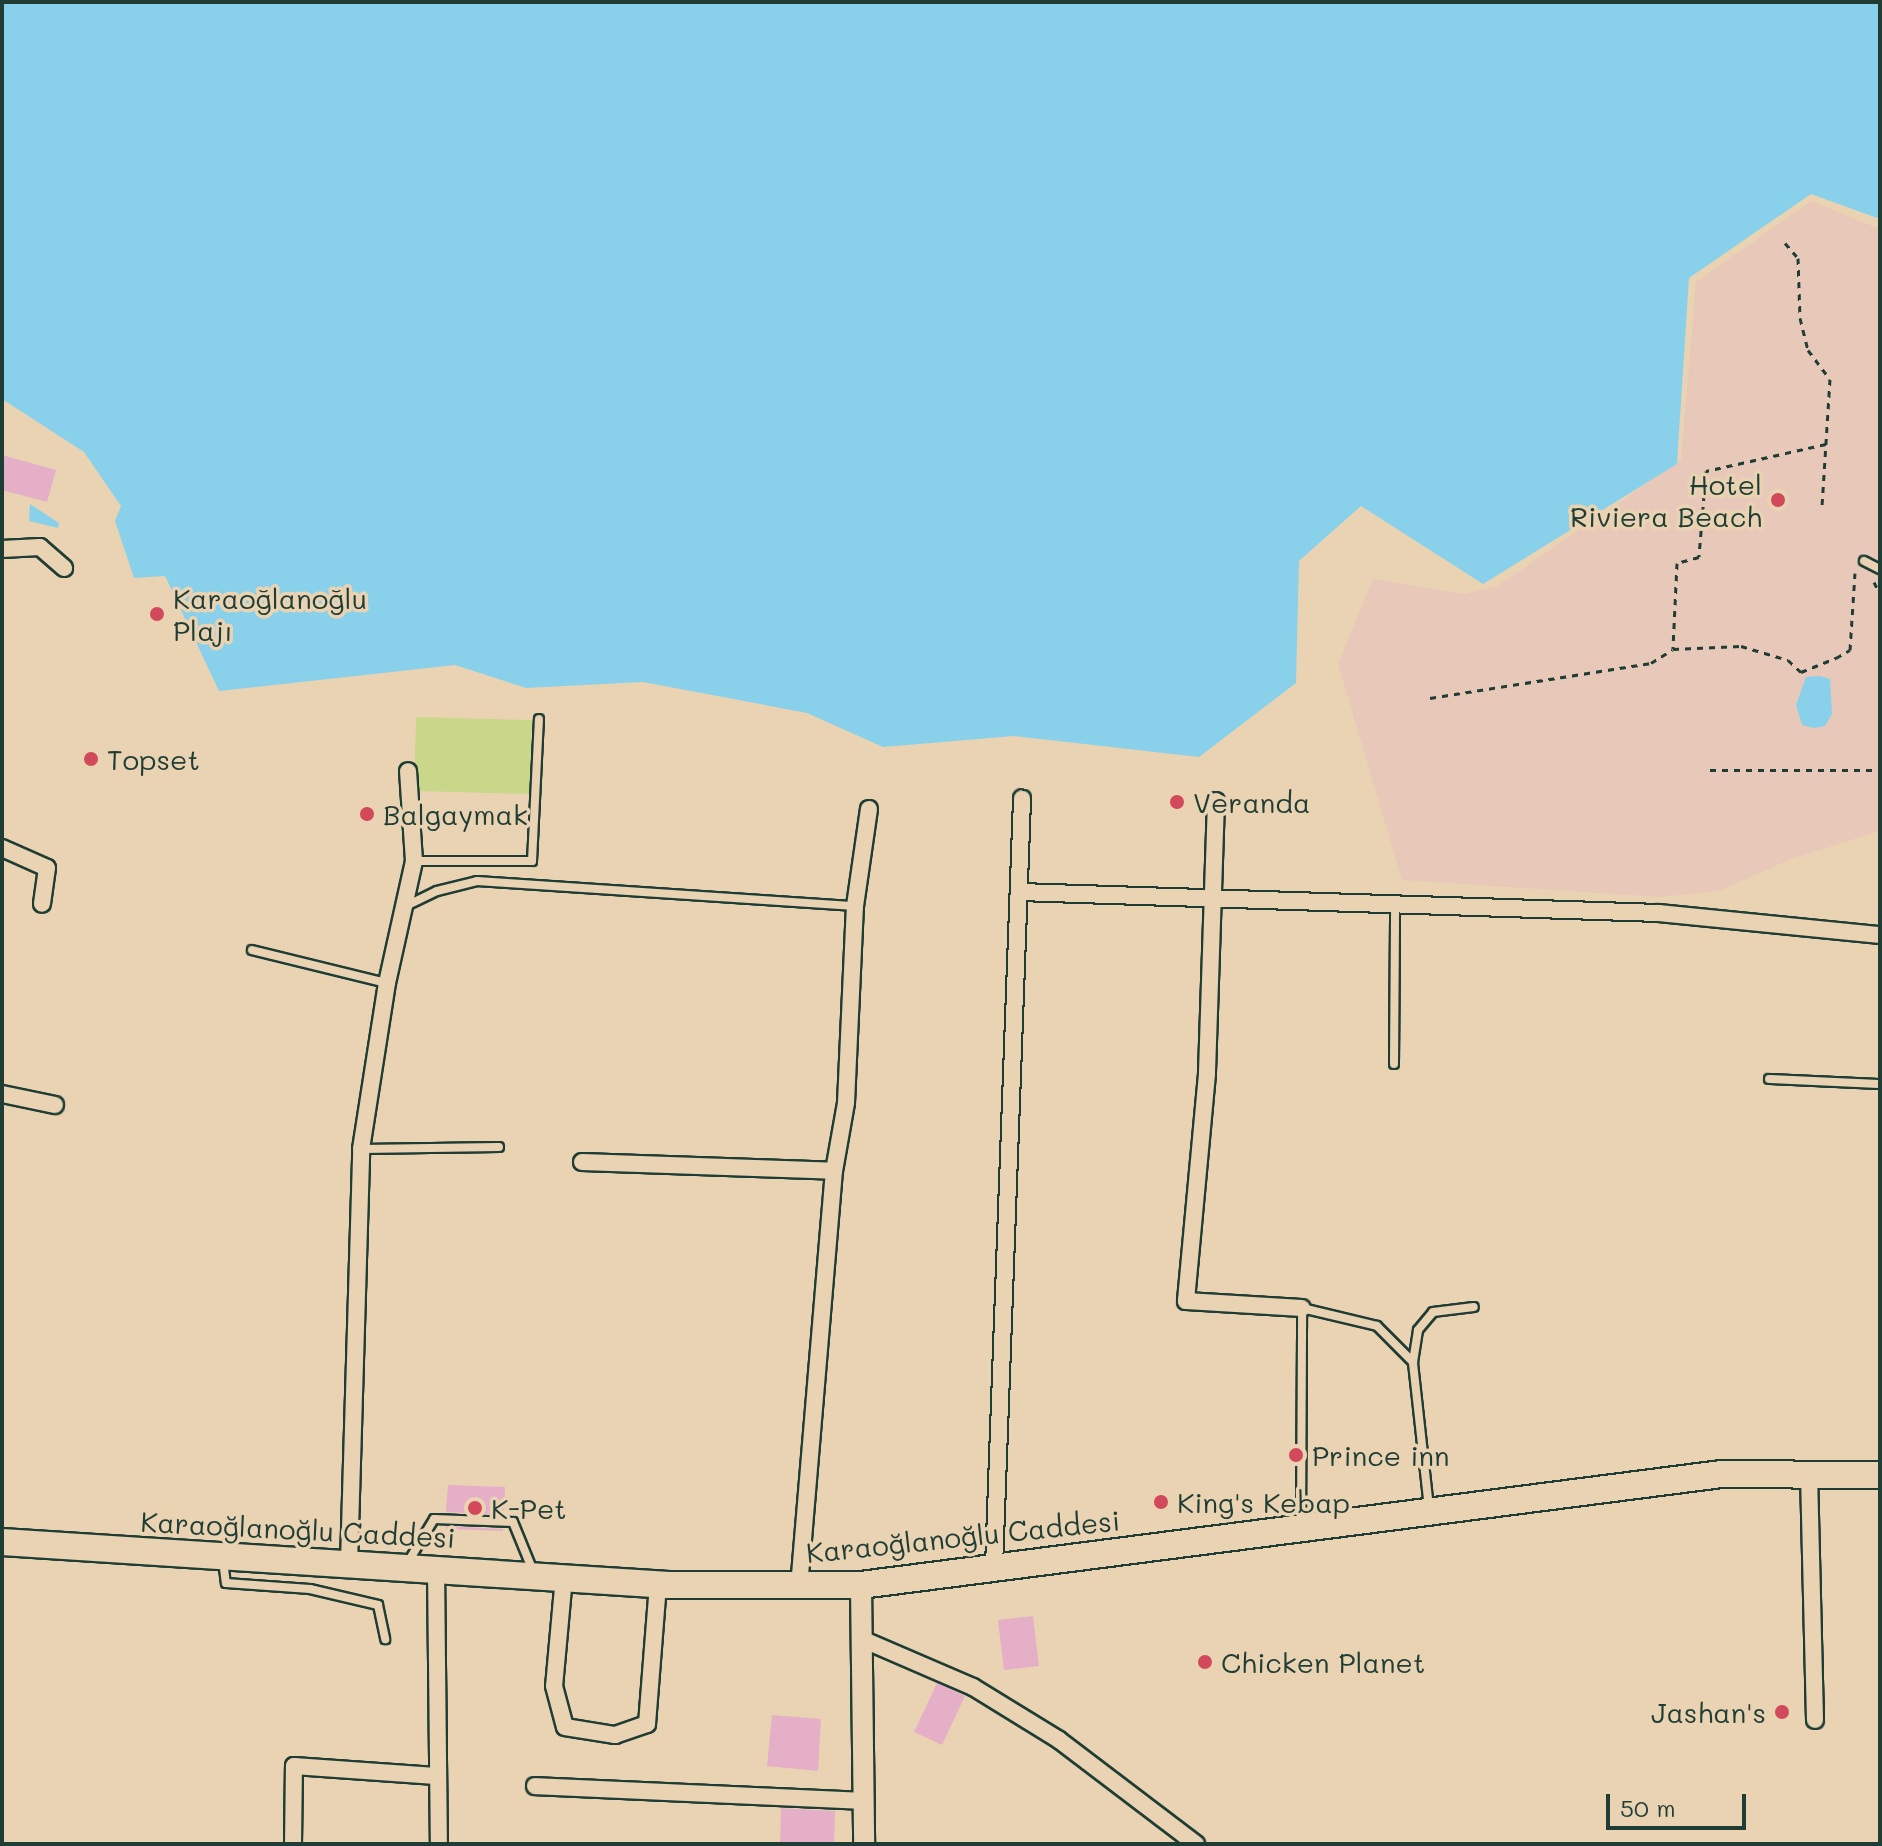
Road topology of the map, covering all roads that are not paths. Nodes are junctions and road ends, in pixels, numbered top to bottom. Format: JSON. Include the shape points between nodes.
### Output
{"nodes":[{"id":1,"x":2,"y":549,"type":"edge"},
{"id":2,"x":1860,"y":563,"type":"road end"},
{"id":3,"x":64,"y":568,"type":"dead end"},
{"id":4,"x":1880,"y":569,"type":"edge"},
{"id":5,"x":539,"y":719,"type":"dead end"},
{"id":6,"x":408,"y":771,"type":"dead end"},
{"id":7,"x":1022,"y":799,"type":"dead end"},
{"id":8,"x":1216,"y":801,"type":"dead end"},
{"id":9,"x":869,"y":809,"type":"dead end"},
{"id":10,"x":2,"y":848,"type":"edge"},
{"id":11,"x":414,"y":861,"type":"junction"},
{"id":12,"x":1019,"y":892,"type":"junction"},
{"id":13,"x":1216,"y":897,"type":"junction"},
{"id":14,"x":1395,"y":903,"type":"junction"},
{"id":15,"x":42,"y":904,"type":"dead end"},
{"id":16,"x":406,"y":906,"type":"junction"},
{"id":17,"x":855,"y":906,"type":"junction"},
{"id":18,"x":1880,"y":935,"type":"edge"},
{"id":19,"x":252,"y":950,"type":"dead end"},
{"id":20,"x":387,"y":983,"type":"junction"},
{"id":21,"x":1394,"y":1064,"type":"dead end"},
{"id":22,"x":1769,"y":1079,"type":"dead end"},
{"id":23,"x":1880,"y":1084,"type":"edge"},
{"id":24,"x":2,"y":1094,"type":"edge"},
{"id":25,"x":55,"y":1105,"type":"dead end"},
{"id":26,"x":499,"y":1147,"type":"dead end"},
{"id":27,"x":361,"y":1149,"type":"junction"},
{"id":28,"x":582,"y":1162,"type":"dead end"},
{"id":29,"x":834,"y":1171,"type":"junction"},
{"id":30,"x":1474,"y":1307,"type":"dead end"},
{"id":31,"x":1302,"y":1308,"type":"junction"},
{"id":32,"x":1413,"y":1362,"type":"junction"},
{"id":33,"x":1809,"y":1474,"type":"junction"},
{"id":34,"x":1880,"y":1475,"type":"edge"},
{"id":35,"x":1429,"y":1509,"type":"junction"},
{"id":36,"x":1301,"y":1527,"type":"junction"},
{"id":37,"x":2,"y":1542,"type":"edge"},
{"id":38,"x":223,"y":1555,"type":"junction"},
{"id":39,"x":309,"y":1560,"type":"junction"},
{"id":40,"x":349,"y":1563,"type":"junction"},
{"id":41,"x":405,"y":1566,"type":"junction"},
{"id":42,"x":436,"y":1567,"type":"junction"},
{"id":43,"x":994,"y":1567,"type":"junction"},
{"id":44,"x":535,"y":1575,"type":"junction"},
{"id":45,"x":564,"y":1577,"type":"junction"},
{"id":46,"x":658,"y":1584,"type":"junction"},
{"id":47,"x":861,"y":1585,"type":"junction"},
{"id":48,"x":799,"y":1587,"type":"junction"},
{"id":49,"x":310,"y":1589,"type":"junction"},
{"id":50,"x":385,"y":1639,"type":"dead end"},
{"id":51,"x":864,"y":1640,"type":"junction"},
{"id":52,"x":1815,"y":1720,"type":"dead end"},
{"id":53,"x":436,"y":1776,"type":"junction"},
{"id":54,"x":535,"y":1786,"type":"dead end"},
{"id":55,"x":863,"y":1801,"type":"junction"},
{"id":56,"x":293,"y":1844,"type":"edge"},
{"id":57,"x":439,"y":1844,"type":"edge"},
{"id":58,"x":864,"y":1844,"type":"edge"},
{"id":59,"x":1196,"y":1844,"type":"edge"}],
"edges":[{"from":1,"to":3,"type":"street","via":[[40,547]]},
{"from":2,"to":4,"type":"lane"},
{"from":5,"to":11,"type":"lane","via":[[532,861]]},
{"from":6,"to":11,"type":"street"},
{"from":7,"to":12,"type":"street"},
{"from":8,"to":13,"type":"street"},
{"from":9,"to":17,"type":"street"},
{"from":10,"to":15,"type":"street","via":[[47,868]]},
{"from":11,"to":16,"type":"street"},
{"from":12,"to":13,"type":"street"},
{"from":12,"to":43,"type":"street"},
{"from":13,"to":14,"type":"street"},
{"from":13,"to":31,"type":"street","via":[[1207,1074],[1186,1301]]},
{"from":14,"to":18,"type":"street","via":[[1659,913]]},
{"from":14,"to":21,"type":"lane"},
{"from":16,"to":17,"type":"lane","via":[[477,881]]},
{"from":16,"to":20,"type":"street"},
{"from":17,"to":29,"type":"street","via":[[846,1103]]},
{"from":19,"to":20,"type":"lane"},
{"from":20,"to":27,"type":"street"},
{"from":22,"to":23,"type":"lane"},
{"from":24,"to":25,"type":"street"},
{"from":26,"to":27,"type":"lane"},
{"from":27,"to":40,"type":"street"},
{"from":28,"to":29,"type":"street"},
{"from":29,"to":48,"type":"street"},
{"from":30,"to":32,"type":"lane","via":[[1427,1316],[1418,1330]]},
{"from":31,"to":32,"type":"lane","via":[[1377,1326]]},
{"from":31,"to":36,"type":"lane"},
{"from":32,"to":35,"type":"lane"},
{"from":33,"to":34,"type":"main road","name":"Karaoğlanoğlu Caddesi"},
{"from":33,"to":35,"type":"main road","name":"Karaoğlanoğlu Caddesi","via":[[1721,1474]]},
{"from":33,"to":52,"type":"street"},
{"from":35,"to":36,"type":"main road","name":"Karaoğlanoğlu Caddesi"},
{"from":36,"to":43,"type":"main road","name":"Karaoğlanoğlu Caddesi"},
{"from":37,"to":38,"type":"main road","name":"Karaoğlanoğlu Caddesi"},
{"from":38,"to":39,"type":"main road","name":"Karaoğlanoğlu Caddesi"},
{"from":38,"to":49,"type":"lane","via":[[226,1583]]},
{"from":39,"to":40,"type":"main road","name":"Karaoğlanoğlu Caddesi"},
{"from":39,"to":49,"type":"lane"},
{"from":40,"to":41,"type":"main road","name":"Karaoğlanoğlu Caddesi"},
{"from":41,"to":42,"type":"main road","name":"Karaoğlanoğlu Caddesi"},
{"from":41,"to":44,"type":"lane","via":[[434,1519],[513,1522]]},
{"from":42,"to":44,"type":"main road","name":"Karaoğlanoğlu Caddesi"},
{"from":42,"to":53,"type":"street"},
{"from":43,"to":47,"type":"main road","name":"Karaoğlanoğlu Caddesi"},
{"from":44,"to":45,"type":"main road","name":"Karaoğlanoğlu Caddesi"},
{"from":45,"to":46,"type":"main road","name":"Karaoğlanoğlu Caddesi"},
{"from":45,"to":46,"type":"street","via":[[554,1686],[565,1727],[615,1735],[647,1724]]},
{"from":46,"to":48,"type":"main road","name":"Karaoğlanoğlu Caddesi"},
{"from":47,"to":48,"type":"main road","name":"Karaoğlanoğlu Caddesi"},
{"from":47,"to":51,"type":"street"},
{"from":49,"to":50,"type":"lane","via":[[378,1605]]},
{"from":51,"to":55,"type":"street"},
{"from":51,"to":59,"type":"street","via":[[985,1695],[1070,1748]]},
{"from":53,"to":56,"type":"street","via":[[294,1766]]},
{"from":53,"to":57,"type":"street"},
{"from":54,"to":55,"type":"street"},
{"from":55,"to":58,"type":"street"}]}
